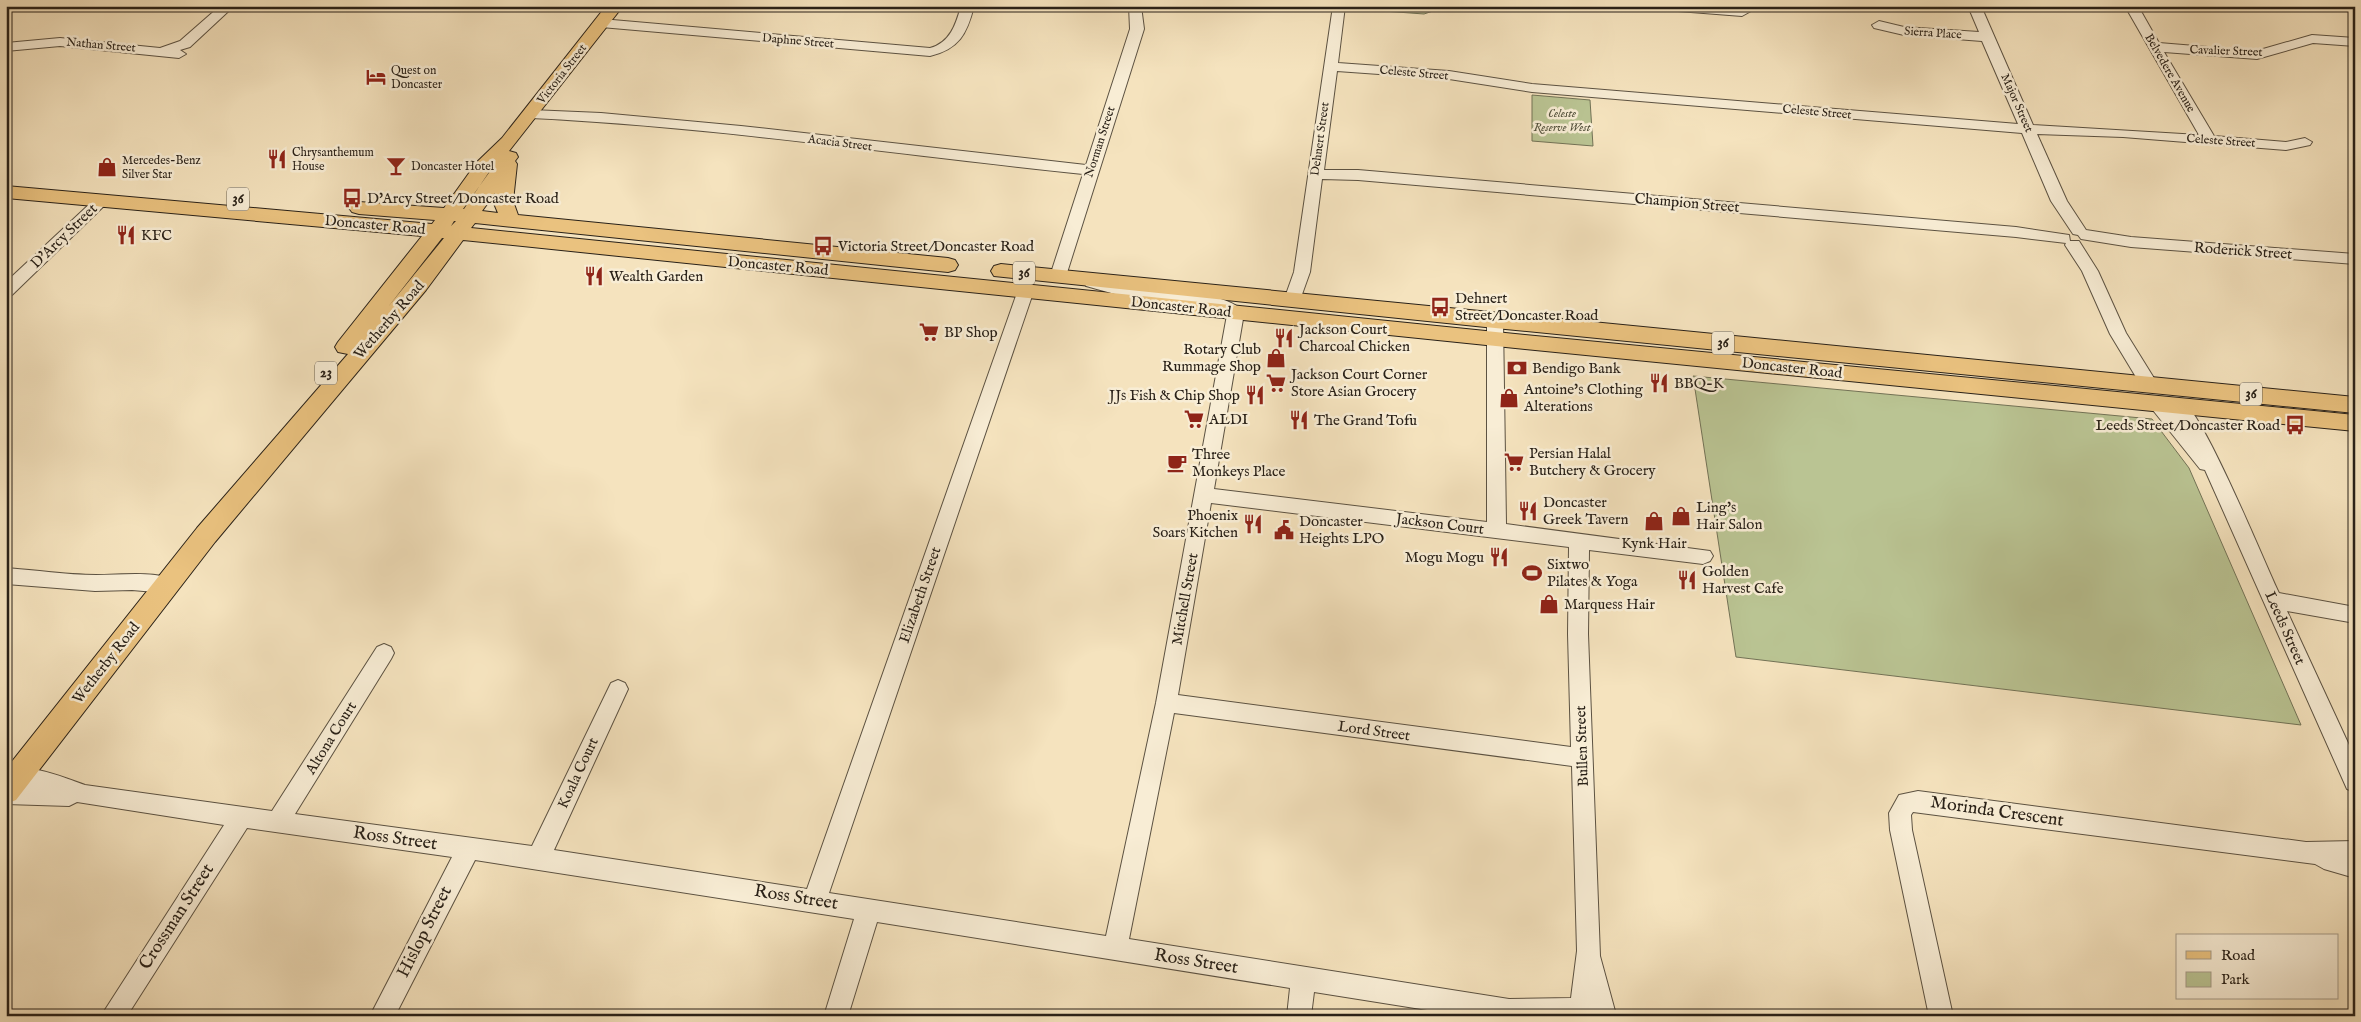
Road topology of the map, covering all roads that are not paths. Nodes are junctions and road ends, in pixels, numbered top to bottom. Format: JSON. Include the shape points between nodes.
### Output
{"nodes":[{"id":1,"x":228,"y":6,"type":"edge"},
{"id":2,"x":615,"y":6,"type":"edge"},
{"id":3,"x":968,"y":6,"type":"edge"},
{"id":4,"x":1135,"y":6,"type":"edge"},
{"id":5,"x":1339,"y":6,"type":"edge"},
{"id":6,"x":1665,"y":6,"type":"edge"},
{"id":7,"x":1754,"y":6,"type":"edge"},
{"id":8,"x":1974,"y":6,"type":"edge"},
{"id":9,"x":2132,"y":6,"type":"edge"},
{"id":10,"x":601,"y":24,"type":"junction"},
{"id":11,"x":1879,"y":25,"type":"dead end"},
{"id":12,"x":1988,"y":37,"type":"junction"},
{"id":13,"x":2355,"y":42,"type":"edge"},
{"id":14,"x":2156,"y":47,"type":"junction"},
{"id":15,"x":6,"y":48,"type":"edge"},
{"id":16,"x":165,"y":51,"type":"junction"},
{"id":17,"x":179,"y":54,"type":"dead end"},
{"id":18,"x":1330,"y":66,"type":"junction"},
{"id":19,"x":533,"y":111,"type":"junction"},
{"id":20,"x":589,"y":116,"type":"joint"},
{"id":21,"x":2028,"y":129,"type":"junction"},
{"id":22,"x":2209,"y":140,"type":"junction"},
{"id":23,"x":2304,"y":142,"type":"dead end"},
{"id":24,"x":509,"y":150,"type":"junction"},
{"id":25,"x":1091,"y":170,"type":"junction"},
{"id":26,"x":1315,"y":171,"type":"junction"},
{"id":27,"x":6,"y":176,"type":"edge"},
{"id":28,"x":6,"y":192,"type":"edge"},
{"id":29,"x":101,"y":201,"type":"junction"},
{"id":30,"x":220,"y":205,"type":"junction"},
{"id":31,"x":512,"y":220,"type":"junction"},
{"id":32,"x":453,"y":223,"type":"junction"},
{"id":33,"x":598,"y":229,"type":"junction"},
{"id":34,"x":2075,"y":237,"type":"junction"},
{"id":35,"x":552,"y":243,"type":"junction"},
{"id":36,"x":780,"y":248,"type":"junction"},
{"id":37,"x":681,"y":257,"type":"junction"},
{"id":38,"x":2355,"y":259,"type":"edge"},
{"id":39,"x":438,"y":262,"type":"junction"},
{"id":40,"x":1058,"y":276,"type":"junction"},
{"id":41,"x":900,"y":278,"type":"junction"},
{"id":42,"x":1084,"y":279,"type":"junction"},
{"id":43,"x":1026,"y":290,"type":"junction"},
{"id":44,"x":6,"y":292,"type":"edge"},
{"id":45,"x":1295,"y":301,"type":"junction"},
{"id":46,"x":1236,"y":313,"type":"junction"},
{"id":47,"x":1260,"y":315,"type":"junction"},
{"id":48,"x":1495,"y":330,"type":"junction"},
{"id":49,"x":2148,"y":383,"type":"junction"},
{"id":50,"x":2166,"y":404,"type":"junction"},
{"id":51,"x":2355,"y":405,"type":"edge"},
{"id":52,"x":2355,"y":423,"type":"edge"},
{"id":53,"x":1204,"y":495,"type":"junction"},
{"id":54,"x":1497,"y":531,"type":"junction"},
{"id":55,"x":206,"y":535,"type":"junction"},
{"id":56,"x":1579,"y":541,"type":"junction"},
{"id":57,"x":1703,"y":556,"type":"dead end"},
{"id":58,"x":6,"y":576,"type":"edge"},
{"id":59,"x":162,"y":592,"type":"junction"},
{"id":60,"x":2276,"y":606,"type":"junction"},
{"id":61,"x":2350,"y":615,"type":"edge"},
{"id":62,"x":384,"y":653,"type":"dead end"},
{"id":63,"x":618,"y":689,"type":"dead end"},
{"id":64,"x":1166,"y":703,"type":"junction"},
{"id":65,"x":1582,"y":758,"type":"junction"},
{"id":66,"x":2355,"y":782,"type":"edge"},
{"id":67,"x":10,"y":787,"type":"edge"},
{"id":68,"x":241,"y":818,"type":"junction"},
{"id":69,"x":277,"y":823,"type":"junction"},
{"id":70,"x":469,"y":848,"type":"junction"},
{"id":71,"x":2355,"y":852,"type":"edge"},
{"id":72,"x":2306,"y":853,"type":"junction"},
{"id":73,"x":538,"y":858,"type":"junction"},
{"id":74,"x":2355,"y":867,"type":"edge"},
{"id":75,"x":815,"y":900,"type":"junction"},
{"id":76,"x":869,"y":909,"type":"junction"},
{"id":77,"x":1115,"y":950,"type":"junction"},
{"id":78,"x":1302,"y":979,"type":"junction"},
{"id":79,"x":1515,"y":1013,"type":"edge"},
{"id":80,"x":1595,"y":1013,"type":"edge"},
{"id":81,"x":113,"y":1016,"type":"edge"},
{"id":82,"x":382,"y":1016,"type":"edge"},
{"id":83,"x":836,"y":1016,"type":"edge"},
{"id":84,"x":1299,"y":1016,"type":"edge"},
{"id":85,"x":1941,"y":1016,"type":"edge"}],
"edges":[{"from":1,"to":16,"type":"street","name":"Nathan Street","via":[[185,44]]},
{"from":2,"to":10,"type":"main road","name":"Victoria Street"},
{"from":3,"to":10,"type":"street","name":"Daphne Street","via":[[952,43],[943,50],[930,52]]},
{"from":4,"to":25,"type":"street","name":"Norman Street","via":[[1136,30]]},
{"from":5,"to":18,"type":"street","name":"Dehnert Street"},
{"from":6,"to":7,"type":"street","via":[[1742,12]]},
{"from":8,"to":12,"type":"street","name":"Major Street"},
{"from":9,"to":14,"type":"street","name":"Belvedere Avenue"},
{"from":10,"to":19,"type":"main road","name":"Victoria Street"},
{"from":11,"to":12,"type":"street","name":"Sierra Place","via":[[1904,31]]},
{"from":12,"to":21,"type":"street","name":"Major Street"},
{"from":13,"to":14,"type":"street","name":"Cavalier Street","via":[[2312,39],[2258,55]]},
{"from":14,"to":22,"type":"street","name":"Belvedere Avenue"},
{"from":15,"to":16,"type":"street","name":"Nathan Street","via":[[60,42]]},
{"from":16,"to":17,"type":"street","name":"Nathan Street"},
{"from":18,"to":21,"type":"street","name":"Celeste Street","via":[[1454,76],[1532,88]]},
{"from":18,"to":26,"type":"street","name":"Dehnert Street"},
{"from":19,"to":20,"type":"street","name":"Acacia Street"},
{"from":19,"to":24,"type":"main road","name":"Victoria Street"},
{"from":20,"to":25,"type":"street","name":"Acacia Street"},
{"from":21,"to":22,"type":"street","name":"Celeste Street"},
{"from":21,"to":34,"type":"street","name":"Major Street"},
{"from":22,"to":23,"type":"street","name":"Celeste Street","via":[[2286,146]]},
{"from":24,"to":31,"type":"main road","via":[[503,201]]},
{"from":24,"to":32,"type":"main road","name":"Victoria Street"},
{"from":25,"to":40,"type":"street","name":"Norman Street"},
{"from":26,"to":34,"type":"street","name":"Champion Street"},
{"from":26,"to":45,"type":"street","name":"Dehnert Street","via":[[1302,272],[1303,295]]},
{"from":27,"to":30,"type":"main road","name":"Doncaster Road","number":"36"},
{"from":28,"to":29,"type":"main road","name":"Doncaster Road","number":"36"},
{"from":29,"to":30,"type":"main road","name":"Doncaster Road","number":"36"},
{"from":29,"to":44,"type":"street","name":"D'Arcy Street"},
{"from":30,"to":32,"type":"main road","name":"Doncaster Road","number":"36"},
{"from":31,"to":32,"type":"main road","name":"Doncaster Road","number":"36"},
{"from":31,"to":33,"type":"main road","name":"Doncaster Road","number":"36"},
{"from":32,"to":35,"type":"main road","name":"Doncaster Road","number":"36"},
{"from":32,"to":39,"type":"main road","name":"Wetherby Road","number":"23"},
{"from":32,"to":55,"type":"main road","name":"Wetherby Road","number":"23","via":[[270,443]]},
{"from":33,"to":36,"type":"main road","name":"Doncaster Road","number":"36"},
{"from":33,"to":37,"type":"main road","via":[[616,239],[684,247]]},
{"from":34,"to":38,"type":"street","name":"Roderick Street"},
{"from":34,"to":49,"type":"street","name":"Major Street","via":[[2118,334]]},
{"from":35,"to":37,"type":"main road","name":"Doncaster Road","number":"36"},
{"from":35,"to":39,"type":"main road","via":[[482,246],[464,249]]},
{"from":36,"to":40,"type":"main road","name":"Doncaster Road","number":"36"},
{"from":36,"to":41,"type":"main road","via":[[778,255],[784,259],[854,266]]},
{"from":37,"to":41,"type":"main road","name":"Doncaster Road","number":"36"},
{"from":39,"to":55,"type":"main road","name":"Wetherby Road","number":"23"},
{"from":40,"to":42,"type":"main road","name":"Doncaster Road","number":"36"},
{"from":41,"to":43,"type":"main road","name":"Doncaster Road","number":"36"},
{"from":42,"to":45,"type":"main road","name":"Doncaster Road","number":"36"},
{"from":42,"to":46,"type":"street","via":[[1125,291],[1208,300]]},
{"from":43,"to":46,"type":"main road","name":"Doncaster Road","number":"36"},
{"from":43,"to":75,"type":"street","name":"Elizabeth Street"},
{"from":45,"to":47,"type":"street"},
{"from":45,"to":48,"type":"main road","name":"Doncaster Road","number":"36"},
{"from":46,"to":47,"type":"main road","name":"Doncaster Road","number":"36"},
{"from":46,"to":53,"type":"street","name":"Mitchell Street"},
{"from":47,"to":48,"type":"main road","name":"Doncaster Road","number":"36"},
{"from":48,"to":49,"type":"main road","name":"Doncaster Road","number":"36"},
{"from":48,"to":50,"type":"main road","name":"Doncaster Road","number":"36"},
{"from":48,"to":54,"type":"street","name":"Jackson Court"},
{"from":49,"to":50,"type":"main road"},
{"from":49,"to":51,"type":"main road","name":"Doncaster Road","number":"36"},
{"from":50,"to":52,"type":"main road","name":"Doncaster Road","number":"36"},
{"from":50,"to":60,"type":"street","name":"Leeds Street","via":[[2215,474]]},
{"from":53,"to":54,"type":"street","name":"Jackson Court"},
{"from":53,"to":64,"type":"street","name":"Mitchell Street"},
{"from":54,"to":56,"type":"street","name":"Jackson Court"},
{"from":55,"to":59,"type":"main road","name":"Wetherby Road","number":"23"},
{"from":56,"to":57,"type":"street","name":"Jackson Court"},
{"from":56,"to":65,"type":"street","name":"Bullen Street"},
{"from":58,"to":59,"type":"street"},
{"from":59,"to":67,"type":"main road","name":"Wetherby Road","number":"23"},
{"from":60,"to":61,"type":"street","via":[[2323,615]]},
{"from":60,"to":66,"type":"street","name":"Leeds Street"},
{"from":62,"to":69,"type":"street","name":"Altona Court"},
{"from":63,"to":73,"type":"street","name":"Koala Court"},
{"from":64,"to":65,"type":"street","name":"Lord Street"},
{"from":64,"to":77,"type":"street","name":"Mitchell Street"},
{"from":65,"to":80,"type":"street","name":"Bullen Street","via":[[1589,951]]},
{"from":67,"to":68,"type":"street","name":"Ross Street","via":[[53,797],[85,795]]},
{"from":68,"to":69,"type":"street","name":"Ross Street"},
{"from":68,"to":81,"type":"street","name":"Crossman Street"},
{"from":69,"to":70,"type":"street","name":"Ross Street"},
{"from":70,"to":73,"type":"street","name":"Ross Street"},
{"from":70,"to":82,"type":"street","name":"Hislop Street"},
{"from":71,"to":72,"type":"street","name":"Morinda Crescent"},
{"from":72,"to":74,"type":"street","name":"Morinda Crescent"},
{"from":72,"to":85,"type":"street","name":"Morinda Crescent","via":[[1907,802],[1900,813],[1901,830]]},
{"from":73,"to":75,"type":"street","name":"Ross Street"},
{"from":75,"to":76,"type":"street","name":"Ross Street"},
{"from":76,"to":77,"type":"street","name":"Ross Street"},
{"from":76,"to":83,"type":"street"},
{"from":77,"to":78,"type":"street","name":"Ross Street"},
{"from":78,"to":79,"type":"street","name":"Ross Street"},
{"from":78,"to":84,"type":"street"},
{"from":79,"to":80,"type":"street","name":"Ross Street"}]}
